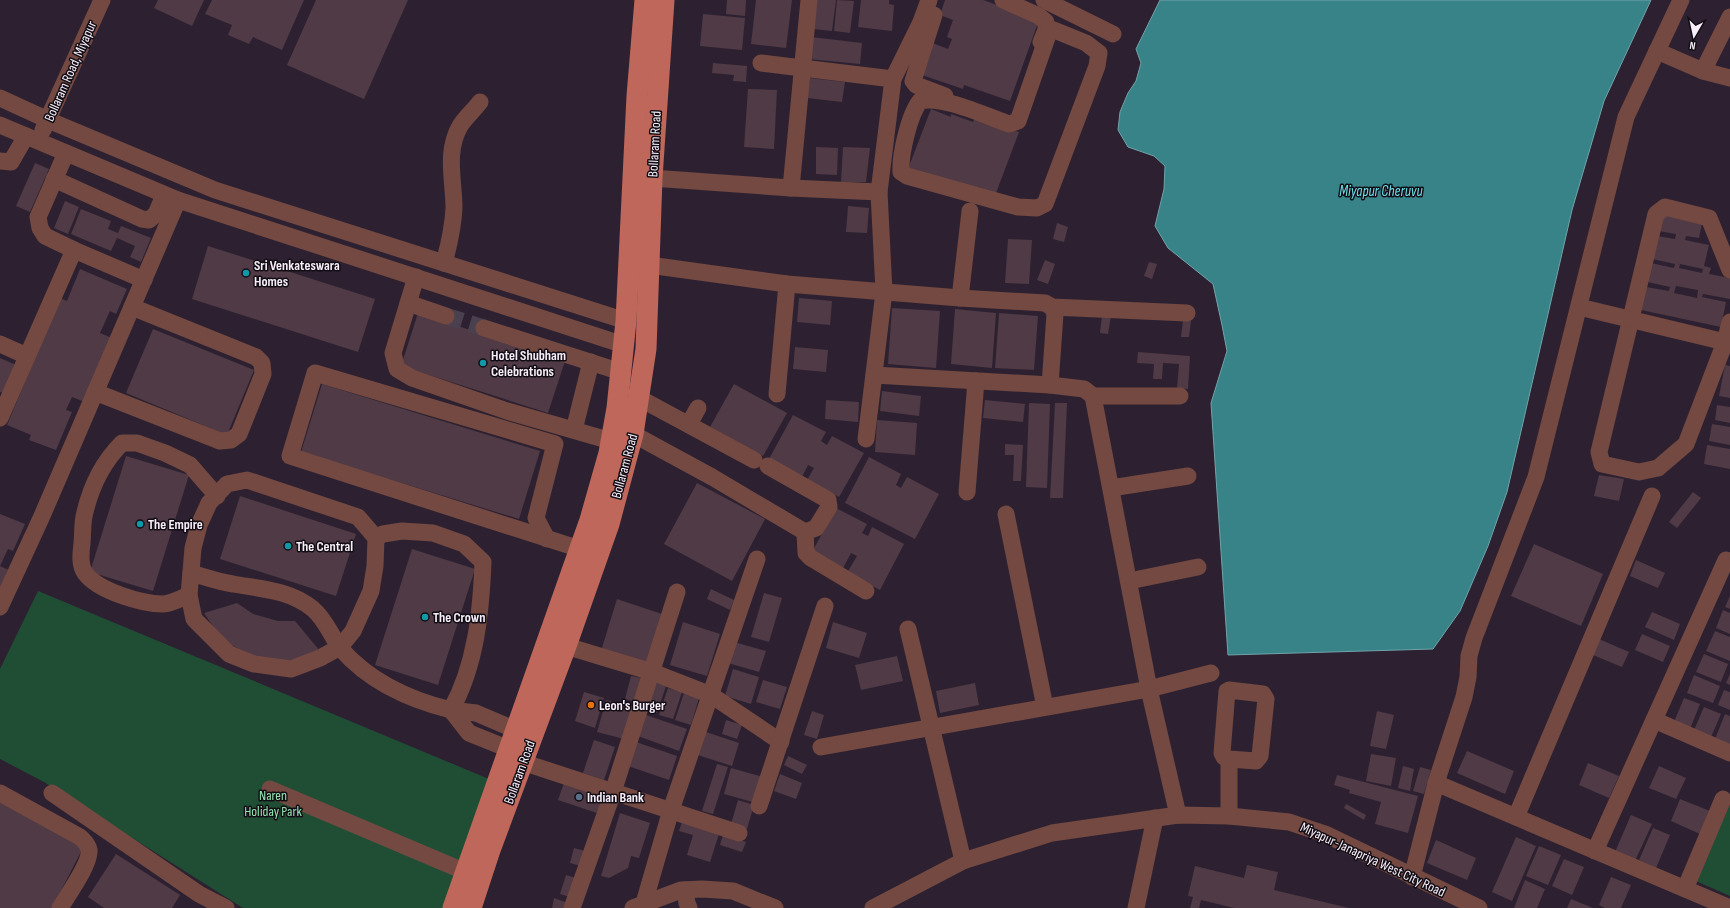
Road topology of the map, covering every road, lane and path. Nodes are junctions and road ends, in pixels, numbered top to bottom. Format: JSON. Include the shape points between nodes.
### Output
{"nodes":[{"id":1,"x":102,"y":0,"type":"edge"},
{"id":2,"x":645,"y":0,"type":"edge"},
{"id":3,"x":664,"y":0,"type":"edge"},
{"id":4,"x":809,"y":0,"type":"edge"},
{"id":5,"x":929,"y":0,"type":"edge"},
{"id":6,"x":940,"y":0,"type":"edge"},
{"id":7,"x":1003,"y":0,"type":"edge"},
{"id":8,"x":1044,"y":0,"type":"edge"},
{"id":9,"x":1681,"y":0,"type":"edge"},
{"id":10,"x":1730,"y":17,"type":"edge"},
{"id":11,"x":932,"y":26,"type":"junction"},
{"id":12,"x":1113,"y":34,"type":"dead end"},
{"id":13,"x":1657,"y":51,"type":"junction"},
{"id":14,"x":761,"y":63,"type":"dead end"},
{"id":15,"x":803,"y":68,"type":"junction"},
{"id":16,"x":1703,"y":71,"type":"junction"},
{"id":17,"x":1730,"y":78,"type":"edge"},
{"id":18,"x":893,"y":79,"type":"junction"},
{"id":19,"x":0,"y":98,"type":"edge"},
{"id":20,"x":480,"y":102,"type":"dead end"},
{"id":21,"x":48,"y":120,"type":"junction"},
{"id":22,"x":0,"y":125,"type":"edge"},
{"id":23,"x":887,"y":126,"type":"junction"},
{"id":24,"x":908,"y":130,"type":"junction"},
{"id":25,"x":32,"y":139,"type":"junction"},
{"id":26,"x":66,"y":153,"type":"junction"},
{"id":27,"x":0,"y":161,"type":"edge"},
{"id":28,"x":882,"y":170,"type":"junction"},
{"id":29,"x":901,"y":172,"type":"junction"},
{"id":30,"x":652,"y":178,"type":"junction"},
{"id":31,"x":54,"y":179,"type":"junction"},
{"id":32,"x":791,"y":188,"type":"junction"},
{"id":33,"x":879,"y":192,"type":"junction"},
{"id":34,"x":171,"y":197,"type":"junction"},
{"id":35,"x":970,"y":211,"type":"dead end"},
{"id":36,"x":74,"y":250,"type":"junction"},
{"id":37,"x":444,"y":263,"type":"junction"},
{"id":38,"x":649,"y":265,"type":"junction"},
{"id":39,"x":1730,"y":270,"type":"edge"},
{"id":40,"x":416,"y":277,"type":"junction"},
{"id":41,"x":144,"y":280,"type":"junction"},
{"id":42,"x":787,"y":284,"type":"junction"},
{"id":43,"x":884,"y":292,"type":"junction"},
{"id":44,"x":960,"y":298,"type":"junction"},
{"id":45,"x":408,"y":303,"type":"junction"},
{"id":46,"x":502,"y":305,"type":"junction"},
{"id":47,"x":132,"y":307,"type":"junction"},
{"id":48,"x":1052,"y":307,"type":"junction"},
{"id":49,"x":1579,"y":307,"type":"junction"},
{"id":50,"x":1187,"y":313,"type":"dead end"},
{"id":51,"x":446,"y":316,"type":"tunnel mouth"},
{"id":52,"x":1630,"y":320,"type":"junction"},
{"id":53,"x":626,"y":321,"type":"junction"},
{"id":54,"x":1730,"y":322,"type":"edge"},
{"id":55,"x":1725,"y":342,"type":"junction"},
{"id":56,"x":0,"y":344,"type":"edge"},
{"id":57,"x":624,"y":345,"type":"junction"},
{"id":58,"x":27,"y":356,"type":"junction"},
{"id":59,"x":591,"y":362,"type":"junction"},
{"id":60,"x":621,"y":372,"type":"junction"},
{"id":61,"x":874,"y":375,"type":"junction"},
{"id":62,"x":976,"y":381,"type":"junction"},
{"id":63,"x":1050,"y":385,"type":"junction"},
{"id":64,"x":95,"y":392,"type":"junction"},
{"id":65,"x":777,"y":394,"type":"dead end"},
{"id":66,"x":1093,"y":396,"type":"junction"},
{"id":67,"x":1180,"y":396,"type":"dead end"},
{"id":68,"x":639,"y":398,"type":"junction"},
{"id":69,"x":698,"y":408,"type":"dead end"},
{"id":70,"x":0,"y":418,"type":"edge"},
{"id":71,"x":689,"y":424,"type":"junction"},
{"id":72,"x":574,"y":430,"type":"junction"},
{"id":73,"x":633,"y":434,"type":"junction"},
{"id":74,"x":866,"y":439,"type":"dead end"},
{"id":75,"x":611,"y":441,"type":"junction"},
{"id":76,"x":1188,"y":476,"type":"dead end"},
{"id":77,"x":1111,"y":488,"type":"junction"},
{"id":78,"x":967,"y":492,"type":"dead end"},
{"id":79,"x":217,"y":496,"type":"junction"},
{"id":80,"x":1652,"y":496,"type":"dead end"},
{"id":81,"x":1006,"y":514,"type":"dead end"},
{"id":82,"x":805,"y":532,"type":"junction"},
{"id":83,"x":376,"y":538,"type":"junction"},
{"id":84,"x":547,"y":539,"type":"junction"},
{"id":85,"x":580,"y":549,"type":"junction"},
{"id":86,"x":756,"y":559,"type":"dead end"},
{"id":87,"x":1726,"y":560,"type":"dead end"},
{"id":88,"x":1198,"y":567,"type":"dead end"},
{"id":89,"x":191,"y":573,"type":"junction"},
{"id":90,"x":1129,"y":581,"type":"junction"},
{"id":91,"x":866,"y":591,"type":"dead end"},
{"id":92,"x":677,"y":592,"type":"dead end"},
{"id":93,"x":189,"y":595,"type":"junction"},
{"id":94,"x":825,"y":606,"type":"dead end"},
{"id":95,"x":0,"y":607,"type":"edge"},
{"id":96,"x":908,"y":629,"type":"dead end"},
{"id":97,"x":566,"y":646,"type":"junction"},
{"id":98,"x":340,"y":647,"type":"junction"},
{"id":99,"x":652,"y":672,"type":"junction"},
{"id":100,"x":1211,"y":673,"type":"dead end"},
{"id":101,"x":1148,"y":689,"type":"junction"},
{"id":102,"x":711,"y":695,"type":"junction"},
{"id":103,"x":1044,"y":707,"type":"junction"},
{"id":104,"x":451,"y":710,"type":"junction"},
{"id":105,"x":1654,"y":720,"type":"junction"},
{"id":106,"x":932,"y":728,"type":"junction"},
{"id":107,"x":516,"y":730,"type":"junction"},
{"id":108,"x":781,"y":742,"type":"junction"},
{"id":109,"x":822,"y":747,"type":"dead end"},
{"id":110,"x":1730,"y":753,"type":"edge"},
{"id":111,"x":516,"y":756,"type":"junction"},
{"id":112,"x":1230,"y":759,"type":"dead end"},
{"id":113,"x":1436,"y":783,"type":"junction"},
{"id":114,"x":270,"y":789,"type":"dead end"},
{"id":115,"x":52,"y":792,"type":"dead end"},
{"id":116,"x":613,"y":792,"type":"junction"},
{"id":117,"x":0,"y":793,"type":"edge"},
{"id":118,"x":1723,"y":799,"type":"dead end"},
{"id":119,"x":759,"y":806,"type":"dead end"},
{"id":120,"x":671,"y":810,"type":"junction"},
{"id":121,"x":1178,"y":815,"type":"junction"},
{"id":122,"x":1230,"y":816,"type":"junction"},
{"id":123,"x":1516,"y":817,"type":"junction"},
{"id":124,"x":1155,"y":818,"type":"junction"},
{"id":125,"x":738,"y":833,"type":"dead end"},
{"id":126,"x":1595,"y":851,"type":"junction"},
{"id":127,"x":963,"y":861,"type":"junction"},
{"id":128,"x":466,"y":872,"type":"junction"},
{"id":129,"x":1412,"y":877,"type":"junction"},
{"id":130,"x":1685,"y":889,"type":"junction"},
{"id":131,"x":685,"y":890,"type":"junction"},
{"id":132,"x":638,"y":905,"type":"edge"},
{"id":133,"x":60,"y":908,"type":"edge"},
{"id":134,"x":226,"y":908,"type":"edge"},
{"id":135,"x":453,"y":908,"type":"edge"},
{"id":136,"x":471,"y":908,"type":"edge"},
{"id":137,"x":572,"y":908,"type":"edge"},
{"id":138,"x":689,"y":908,"type":"edge"},
{"id":139,"x":774,"y":908,"type":"edge"},
{"id":140,"x":873,"y":908,"type":"edge"},
{"id":141,"x":1136,"y":908,"type":"edge"},
{"id":142,"x":1479,"y":908,"type":"edge"},
{"id":143,"x":1730,"y":908,"type":"edge"}],
"edges":[{"from":1,"to":21,"type":"street","name":"Bollaram Road, Miyapur"},
{"from":2,"to":53,"type":"main road","name":"Bollaram Road","via":[[637,96]]},
{"from":3,"to":30,"type":"main road","name":"Bollaram Road"},
{"from":4,"to":15,"type":"street"},
{"from":5,"to":11,"type":"street"},
{"from":6,"to":11,"type":"street"},
{"from":7,"to":11,"type":"street","via":[[1039,16],[1046,22],[1046,30],[1016,110],[1012,116],[1004,119],[916,85],[913,81]]},
{"from":8,"to":12,"type":"street"},
{"from":9,"to":13,"type":"street"},
{"from":10,"to":16,"type":"street"},
{"from":11,"to":18,"type":"street"},
{"from":13,"to":16,"type":"street"},
{"from":13,"to":49,"type":"street","via":[[1626,117]]},
{"from":14,"to":15,"type":"street"},
{"from":15,"to":18,"type":"street"},
{"from":15,"to":32,"type":"street"},
{"from":16,"to":17,"type":"street"},
{"from":18,"to":23,"type":"street"},
{"from":19,"to":21,"type":"street"},
{"from":20,"to":37,"type":"street","via":[[460,126],[452,147],[454,208],[451,238]]},
{"from":21,"to":25,"type":"street","name":"Bollaram Road, Miyapur"},
{"from":21,"to":37,"type":"street","via":[[215,190]]},
{"from":22,"to":25,"type":"street"},
{"from":23,"to":24,"type":"street"},
{"from":23,"to":28,"type":"street"},
{"from":24,"to":29,"type":"street","via":[[900,162]]},
{"from":24,"to":29,"type":"street","via":[[917,105],[924,100],[946,102],[1008,124],[1018,121],[1049,32],[1054,30],[1086,43],[1098,53],[1097,66],[1045,204],[1037,208],[1018,207],[907,176]]},
{"from":25,"to":26,"type":"street"},
{"from":25,"to":27,"type":"street","name":"Bollaram Road, Miyapur","via":[[11,162]]},
{"from":26,"to":31,"type":"street"},
{"from":26,"to":34,"type":"street"},
{"from":28,"to":29,"type":"street"},
{"from":28,"to":33,"type":"street"},
{"from":30,"to":32,"type":"street"},
{"from":30,"to":38,"type":"main road","name":"Bollaram Road"},
{"from":31,"to":34,"type":"street","via":[[142,219],[149,220]]},
{"from":31,"to":36,"type":"street","via":[[38,217],[40,228],[45,236]]},
{"from":32,"to":33,"type":"street"},
{"from":33,"to":43,"type":"street"},
{"from":34,"to":40,"type":"street"},
{"from":34,"to":41,"type":"street"},
{"from":35,"to":44,"type":"street"},
{"from":36,"to":41,"type":"street"},
{"from":36,"to":58,"type":"street"},
{"from":37,"to":53,"type":"street"},
{"from":38,"to":42,"type":"street"},
{"from":38,"to":68,"type":"main road","name":"Bollaram Road","via":[[646,348]]},
{"from":39,"to":52,"type":"street","via":[[1709,218],[1665,207],[1656,214]]},
{"from":40,"to":45,"type":"street"},
{"from":40,"to":46,"type":"street"},
{"from":41,"to":47,"type":"street"},
{"from":42,"to":43,"type":"street"},
{"from":42,"to":65,"type":"street"},
{"from":43,"to":44,"type":"street"},
{"from":43,"to":61,"type":"street"},
{"from":44,"to":48,"type":"street","via":[[1045,303]]},
{"from":45,"to":51,"type":"street"},
{"from":45,"to":72,"type":"street","via":[[393,353],[397,369],[412,378],[508,411]]},
{"from":46,"to":57,"type":"street"},
{"from":46,"to":59,"type":"street","via":[[489,329]]},
{"from":47,"to":64,"type":"street"},
{"from":47,"to":64,"type":"street","via":[[256,357],[262,363],[263,374],[239,434],[231,440],[220,441]]},
{"from":48,"to":50,"type":"street"},
{"from":48,"to":63,"type":"street","via":[[1055,314]]},
{"from":49,"to":52,"type":"street"},
{"from":49,"to":113,"type":"street","via":[[1536,477],[1474,638],[1464,697]]},
{"from":52,"to":55,"type":"street"},
{"from":52,"to":55,"type":"street","via":[[1599,452],[1602,464],[1639,472],[1658,468],[1686,444]]},
{"from":53,"to":57,"type":"main road","name":"Bollaram Road"},
{"from":54,"to":55,"type":"street"},
{"from":56,"to":58,"type":"street"},
{"from":57,"to":60,"type":"main road","name":"Bollaram Road"},
{"from":58,"to":70,"type":"street"},
{"from":59,"to":60,"type":"street"},
{"from":59,"to":72,"type":"street"},
{"from":60,"to":75,"type":"main road","name":"Bollaram Road"},
{"from":61,"to":62,"type":"street"},
{"from":61,"to":74,"type":"street"},
{"from":62,"to":63,"type":"street"},
{"from":62,"to":78,"type":"street"},
{"from":63,"to":66,"type":"street","via":[[1084,389]]},
{"from":64,"to":95,"type":"street"},
{"from":66,"to":67,"type":"street"},
{"from":66,"to":77,"type":"street"},
{"from":68,"to":71,"type":"street"},
{"from":68,"to":73,"type":"main road","name":"Bollaram Road"},
{"from":69,"to":71,"type":"street"},
{"from":71,"to":82,"type":"street","via":[[828,500],[829,507],[816,528]]},
{"from":72,"to":75,"type":"street"},
{"from":73,"to":82,"type":"street"},
{"from":73,"to":97,"type":"main road","name":"Bollaram Road","via":[[609,524]]},
{"from":75,"to":85,"type":"main road","name":"Bollaram Road"},
{"from":76,"to":77,"type":"street"},
{"from":77,"to":90,"type":"street"},
{"from":79,"to":83,"type":"street","via":[[227,484],[247,480],[358,517]]},
{"from":79,"to":89,"type":"street","via":[[209,503],[199,525],[193,548]]},
{"from":79,"to":93,"type":"street","via":[[190,465],[137,443],[122,443],[110,455],[98,477],[84,513],[81,558],[84,572],[97,583],[136,600],[164,604]]},
{"from":80,"to":123,"type":"street"},
{"from":81,"to":103,"type":"street"},
{"from":82,"to":91,"type":"street","via":[[806,553],[811,558]]},
{"from":83,"to":98,"type":"street","via":[[371,591],[353,631]]},
{"from":83,"to":104,"type":"street","via":[[383,534],[402,531],[433,533],[464,544],[483,562],[482,596],[472,656],[461,692]]},
{"from":84,"to":84,"type":"street","via":[[290,456],[315,373],[555,444],[536,518]]},
{"from":84,"to":85,"type":"street"},
{"from":85,"to":107,"type":"main road","name":"Bollaram Road"},
{"from":86,"to":102,"type":"street"},
{"from":87,"to":105,"type":"street"},
{"from":88,"to":90,"type":"street"},
{"from":89,"to":93,"type":"street"},
{"from":89,"to":98,"type":"street","via":[[232,584],[264,588],[293,597],[313,609],[325,621]]},
{"from":90,"to":101,"type":"street"},
{"from":92,"to":99,"type":"street"},
{"from":93,"to":98,"type":"street","via":[[194,619],[208,634],[229,654],[254,664],[292,669]]},
{"from":94,"to":108,"type":"street"},
{"from":96,"to":106,"type":"street"},
{"from":97,"to":99,"type":"street"},
{"from":97,"to":111,"type":"main road","name":"Bollaram Road"},
{"from":98,"to":104,"type":"street","via":[[353,662],[396,691],[429,705]]},
{"from":99,"to":102,"type":"street"},
{"from":99,"to":116,"type":"street"},
{"from":100,"to":101,"type":"street"},
{"from":101,"to":103,"type":"street"},
{"from":101,"to":121,"type":"street"},
{"from":102,"to":108,"type":"street"},
{"from":102,"to":120,"type":"street"},
{"from":103,"to":106,"type":"street"},
{"from":104,"to":107,"type":"street","via":[[476,713]]},
{"from":104,"to":111,"type":"street","via":[[469,733]]},
{"from":105,"to":110,"type":"street"},
{"from":105,"to":126,"type":"street"},
{"from":106,"to":109,"type":"street"},
{"from":106,"to":127,"type":"street"},
{"from":107,"to":111,"type":"main road","name":"Bollaram Road"},
{"from":108,"to":119,"type":"street"},
{"from":111,"to":116,"type":"street"},
{"from":111,"to":128,"type":"main road","name":"Bollaram Road"},
{"from":111,"to":136,"type":"main road","name":"Bollaram Road"},
{"from":112,"to":122,"type":"street"},
{"from":113,"to":123,"type":"street"},
{"from":113,"to":129,"type":"street"},
{"from":114,"to":128,"type":"street"},
{"from":115,"to":134,"type":"street","via":[[199,894]]},
{"from":116,"to":120,"type":"street"},
{"from":116,"to":137,"type":"street"},
{"from":117,"to":133,"type":"street","via":[[80,837],[87,845],[89,851],[82,872]]},
{"from":118,"to":130,"type":"street"},
{"from":120,"to":125,"type":"street"},
{"from":120,"to":132,"type":"street"},
{"from":121,"to":122,"type":"street","name":"Miyapur-Janapriya West City Road"},
{"from":121,"to":124,"type":"street","name":"Miyapur-Janapriya West City Road"},
{"from":122,"to":129,"type":"street","name":"Miyapur-Janapriya West City Road","via":[[1289,822],[1325,834]]},
{"from":123,"to":126,"type":"street"},
{"from":124,"to":127,"type":"street","name":"Miyapur-Janapriya West City Road","via":[[1052,834]]},
{"from":124,"to":141,"type":"street"},
{"from":126,"to":130,"type":"street"},
{"from":127,"to":140,"type":"street","name":"Miyapur-Janapriya West City Road"},
{"from":128,"to":135,"type":"main road","name":"Bollaram Road"},
{"from":129,"to":142,"type":"street","name":"Miyapur-Janapriya West City Road"},
{"from":130,"to":143,"type":"street"},
{"from":131,"to":132,"type":"street"},
{"from":131,"to":138,"type":"street"},
{"from":131,"to":139,"type":"street","via":[[733,892]]}]}
